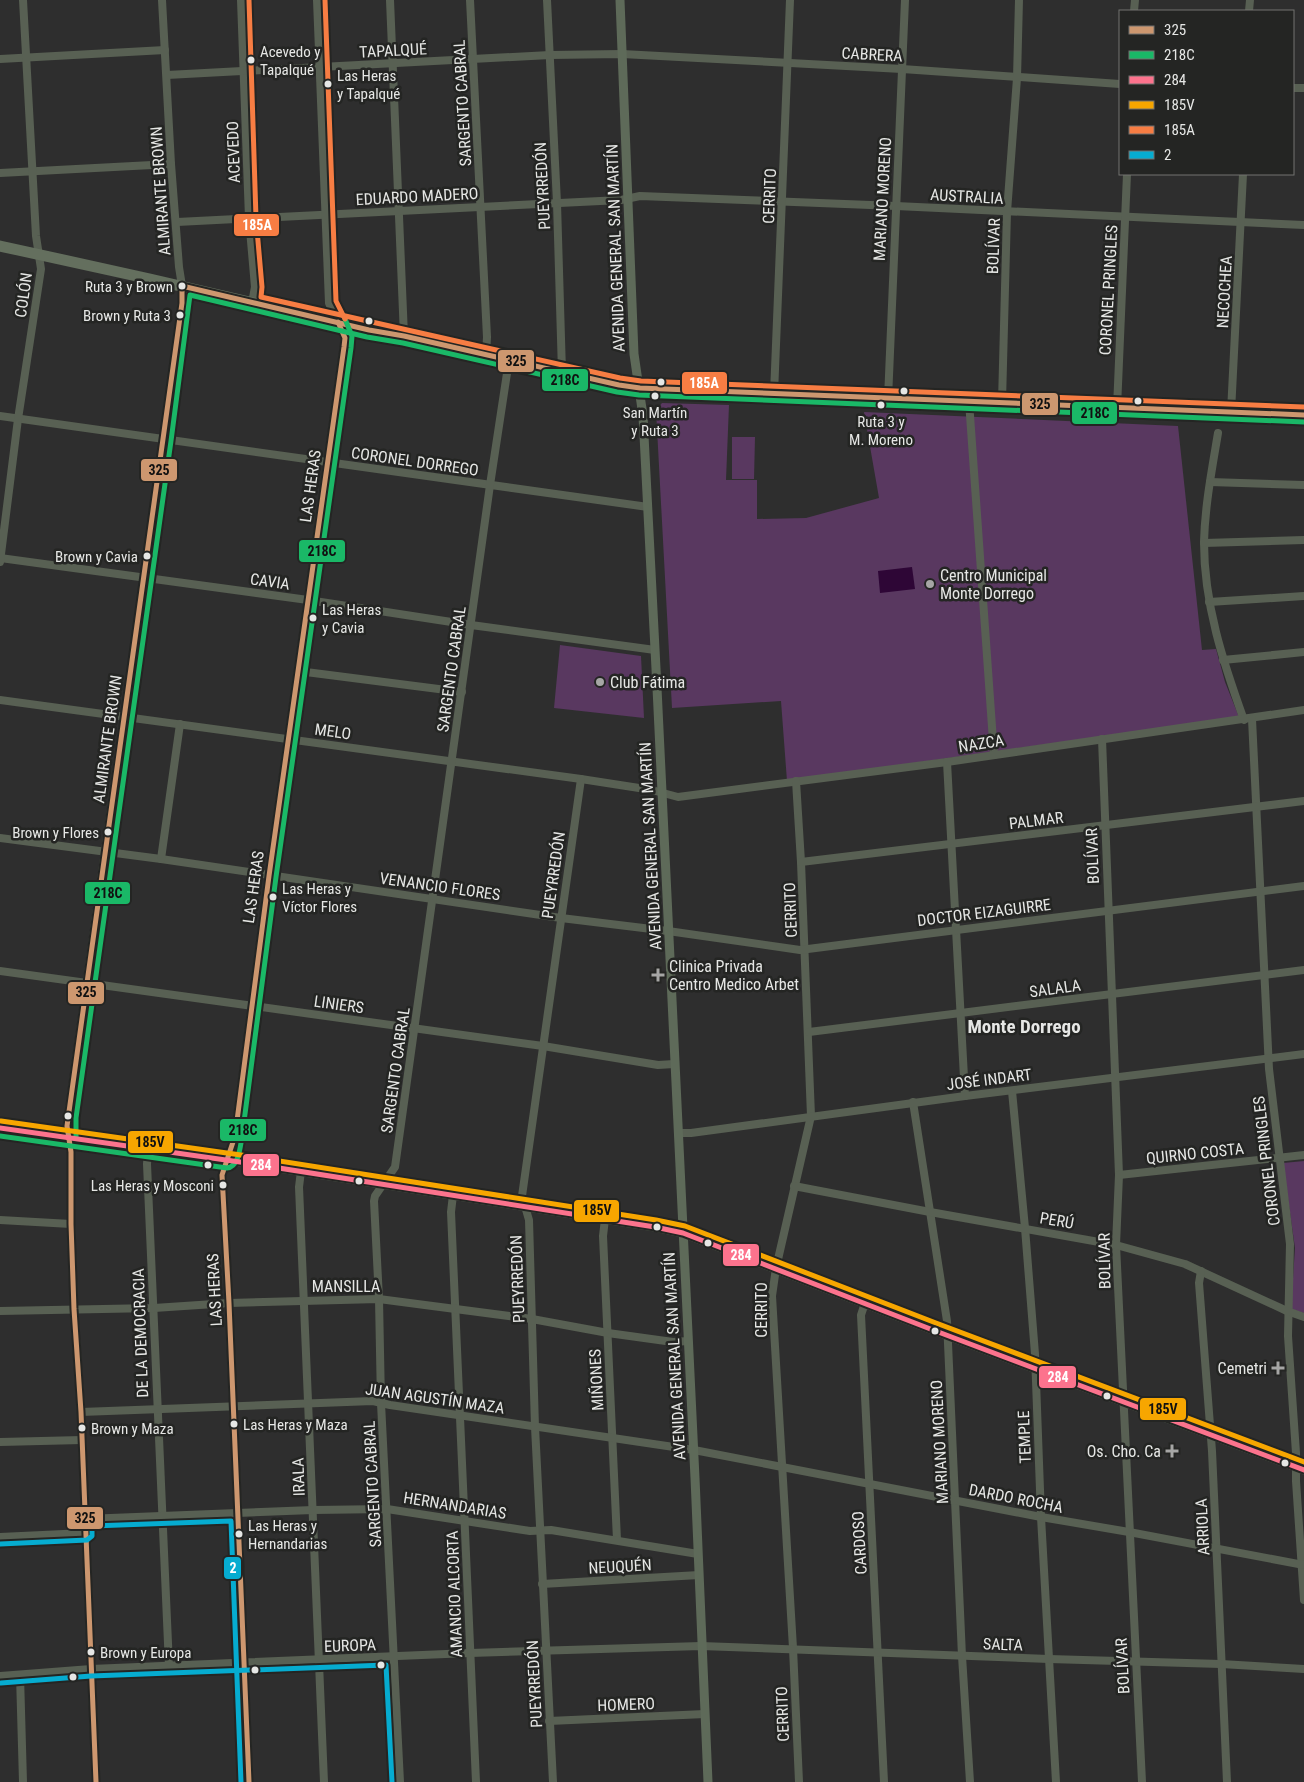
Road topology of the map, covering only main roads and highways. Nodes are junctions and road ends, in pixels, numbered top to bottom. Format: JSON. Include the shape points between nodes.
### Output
{"nodes":[{"id":1,"x":620,"y":0,"type":"edge"},
{"id":2,"x":0,"y":246,"type":"edge"},
{"id":3,"x":640,"y":388,"type":"junction"},
{"id":4,"x":1304,"y":415,"type":"edge"},
{"id":5,"x":0,"y":1128,"type":"edge"},
{"id":6,"x":683,"y":1233,"type":"junction"},
{"id":7,"x":1300,"y":1469,"type":"edge"},
{"id":8,"x":708,"y":1782,"type":"edge"}],
"edges":[{"from":1,"to":3,"type":"main road","name":"AVENIDA GENERAL SAN MARTÍN","via":[[634,354]]},
{"from":2,"to":3,"type":"highway"},
{"from":3,"to":4,"type":"highway"},
{"from":3,"to":6,"type":"main road","name":"AVENIDA GENERAL SAN MARTÍN"},
{"from":5,"to":6,"type":"main road","via":[[300,1171]]},
{"from":6,"to":7,"type":"main road"},
{"from":6,"to":8,"type":"main road","name":"AVENIDA GENERAL SAN MARTÍN"}]}
